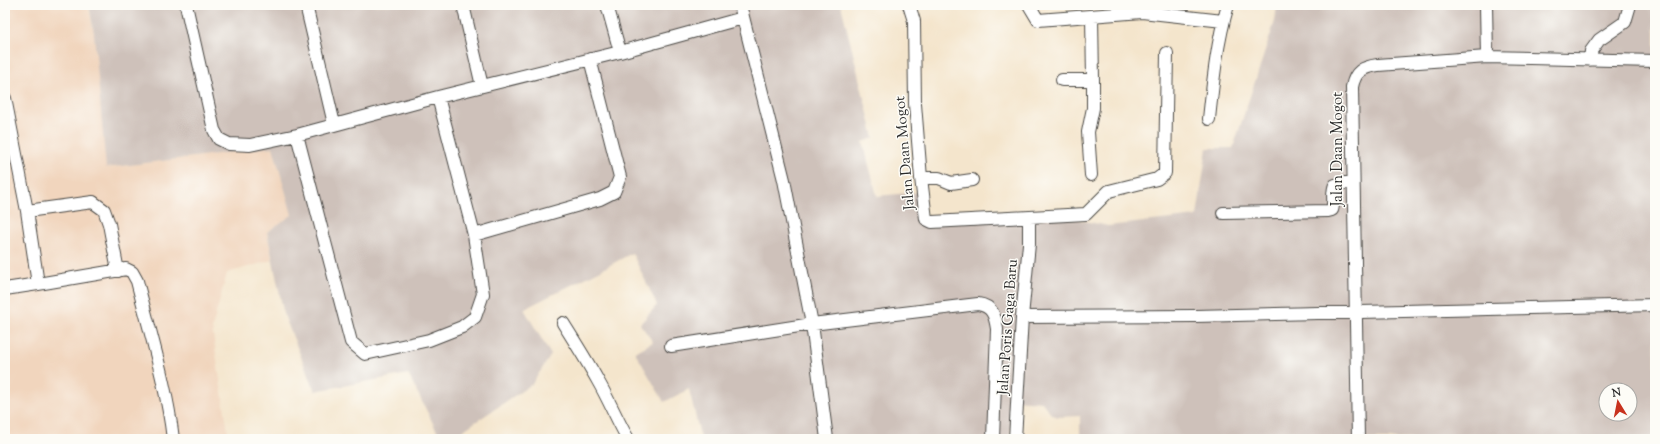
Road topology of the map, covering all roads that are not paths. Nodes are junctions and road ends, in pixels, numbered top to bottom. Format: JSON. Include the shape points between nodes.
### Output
{"nodes":[{"id":1,"x":186,"y":5,"type":"edge"},
{"id":2,"x":306,"y":5,"type":"edge"},
{"id":3,"x":463,"y":5,"type":"edge"},
{"id":4,"x":606,"y":5,"type":"edge"},
{"id":5,"x":740,"y":5,"type":"edge"},
{"id":6,"x":909,"y":5,"type":"edge"},
{"id":7,"x":1029,"y":5,"type":"edge"},
{"id":8,"x":1228,"y":5,"type":"edge"},
{"id":9,"x":1486,"y":5,"type":"edge"},
{"id":10,"x":1630,"y":5,"type":"edge"},
{"id":11,"x":1142,"y":9,"type":"edge"},
{"id":12,"x":1092,"y":16,"type":"junction"},
{"id":13,"x":743,"y":18,"type":"junction"},
{"id":14,"x":1223,"y":21,"type":"junction"},
{"id":15,"x":620,"y":52,"type":"junction"},
{"id":16,"x":1167,"y":53,"type":"dead end"},
{"id":17,"x":1487,"y":57,"type":"junction"},
{"id":18,"x":590,"y":59,"type":"junction"},
{"id":19,"x":1590,"y":60,"type":"junction"},
{"id":20,"x":1655,"y":61,"type":"edge"},
{"id":21,"x":1062,"y":80,"type":"dead end"},
{"id":22,"x":1093,"y":80,"type":"junction"},
{"id":23,"x":482,"y":86,"type":"junction"},
{"id":24,"x":438,"y":97,"type":"junction"},
{"id":25,"x":5,"y":98,"type":"edge"},
{"id":26,"x":1209,"y":119,"type":"dead end"},
{"id":27,"x":334,"y":124,"type":"junction"},
{"id":28,"x":297,"y":135,"type":"junction"},
{"id":29,"x":1091,"y":175,"type":"dead end"},
{"id":30,"x":920,"y":178,"type":"junction"},
{"id":31,"x":972,"y":180,"type":"dead end"},
{"id":32,"x":1353,"y":181,"type":"junction"},
{"id":33,"x":27,"y":211,"type":"junction"},
{"id":34,"x":1223,"y":213,"type":"dead end"},
{"id":35,"x":1030,"y":218,"type":"junction"},
{"id":36,"x":474,"y":235,"type":"junction"},
{"id":37,"x":118,"y":271,"type":"junction"},
{"id":38,"x":38,"y":284,"type":"junction"},
{"id":39,"x":5,"y":289,"type":"edge"},
{"id":40,"x":1655,"y":305,"type":"edge"},
{"id":41,"x":1354,"y":311,"type":"junction"},
{"id":42,"x":1022,"y":317,"type":"junction"},
{"id":43,"x":563,"y":323,"type":"dead end"},
{"id":44,"x":812,"y":324,"type":"junction"},
{"id":45,"x":671,"y":346,"type":"dead end"},
{"id":46,"x":173,"y":439,"type":"edge"},
{"id":47,"x":628,"y":439,"type":"edge"},
{"id":48,"x":827,"y":439,"type":"edge"},
{"id":49,"x":993,"y":439,"type":"edge"},
{"id":50,"x":1015,"y":439,"type":"edge"},
{"id":51,"x":1358,"y":439,"type":"edge"}],
"edges":[{"from":1,"to":28,"type":"street","via":[[214,130],[219,139],[229,144],[250,145]]},
{"from":2,"to":27,"type":"street"},
{"from":3,"to":23,"type":"street"},
{"from":4,"to":15,"type":"street"},
{"from":5,"to":13,"type":"street"},
{"from":6,"to":30,"type":"street","name":"Jalan Daan Mogot","via":[[914,21],[915,104]]},
{"from":7,"to":12,"type":"street","via":[[1038,20]]},
{"from":8,"to":14,"type":"street"},
{"from":9,"to":17,"type":"street"},
{"from":10,"to":19,"type":"street","via":[[1625,22],[1599,40],[1591,51]]},
{"from":11,"to":12,"type":"street"},
{"from":11,"to":14,"type":"street"},
{"from":12,"to":22,"type":"street"},
{"from":13,"to":15,"type":"street"},
{"from":13,"to":44,"type":"street","via":[[784,180]]},
{"from":14,"to":26,"type":"street"},
{"from":15,"to":18,"type":"street"},
{"from":16,"to":35,"type":"street","via":[[1165,173],[1157,179],[1108,191],[1086,214]]},
{"from":17,"to":19,"type":"street","name":"Jalan Daan Mogot"},
{"from":17,"to":32,"type":"street","name":"Jalan Daan Mogot","via":[[1378,65],[1360,70],[1355,75],[1352,87]]},
{"from":18,"to":23,"type":"street"},
{"from":18,"to":36,"type":"street","via":[[620,177],[614,192],[600,199]]},
{"from":19,"to":20,"type":"street","name":"Jalan Daan Mogot"},
{"from":21,"to":22,"type":"street"},
{"from":22,"to":29,"type":"street","via":[[1094,108],[1088,132]]},
{"from":23,"to":24,"type":"street"},
{"from":24,"to":27,"type":"street"},
{"from":24,"to":36,"type":"street"},
{"from":25,"to":33,"type":"street"},
{"from":27,"to":28,"type":"street"},
{"from":28,"to":36,"type":"street","via":[[351,342],[365,354],[429,340],[462,327],[474,317],[483,294]]},
{"from":30,"to":31,"type":"street","via":[[939,178],[951,183]]},
{"from":30,"to":35,"type":"street","name":"Jalan Daan Mogot","via":[[926,219],[932,222]]},
{"from":32,"to":34,"type":"street","via":[[1335,185],[1333,207],[1328,211]]},
{"from":32,"to":41,"type":"street","name":"Jalan Daan Mogot"},
{"from":33,"to":37,"type":"street","via":[[93,202],[104,210]]},
{"from":33,"to":38,"type":"street"},
{"from":35,"to":42,"type":"street","name":"Jalan Poris Gaga Baru"},
{"from":37,"to":38,"type":"street"},
{"from":37,"to":46,"type":"street","via":[[129,270],[137,281],[171,418]]},
{"from":38,"to":39,"type":"street"},
{"from":40,"to":41,"type":"street"},
{"from":41,"to":42,"type":"street","via":[[1195,316]]},
{"from":41,"to":51,"type":"street","name":"Jalan Daan Mogot"},
{"from":42,"to":50,"type":"street","name":"Jalan Poris Gaga Baru"},
{"from":43,"to":47,"type":"street","via":[[599,382]]},
{"from":44,"to":45,"type":"street"},
{"from":44,"to":48,"type":"street"},
{"from":44,"to":49,"type":"street","via":[[986,305],[993,311],[997,328]]}]}
